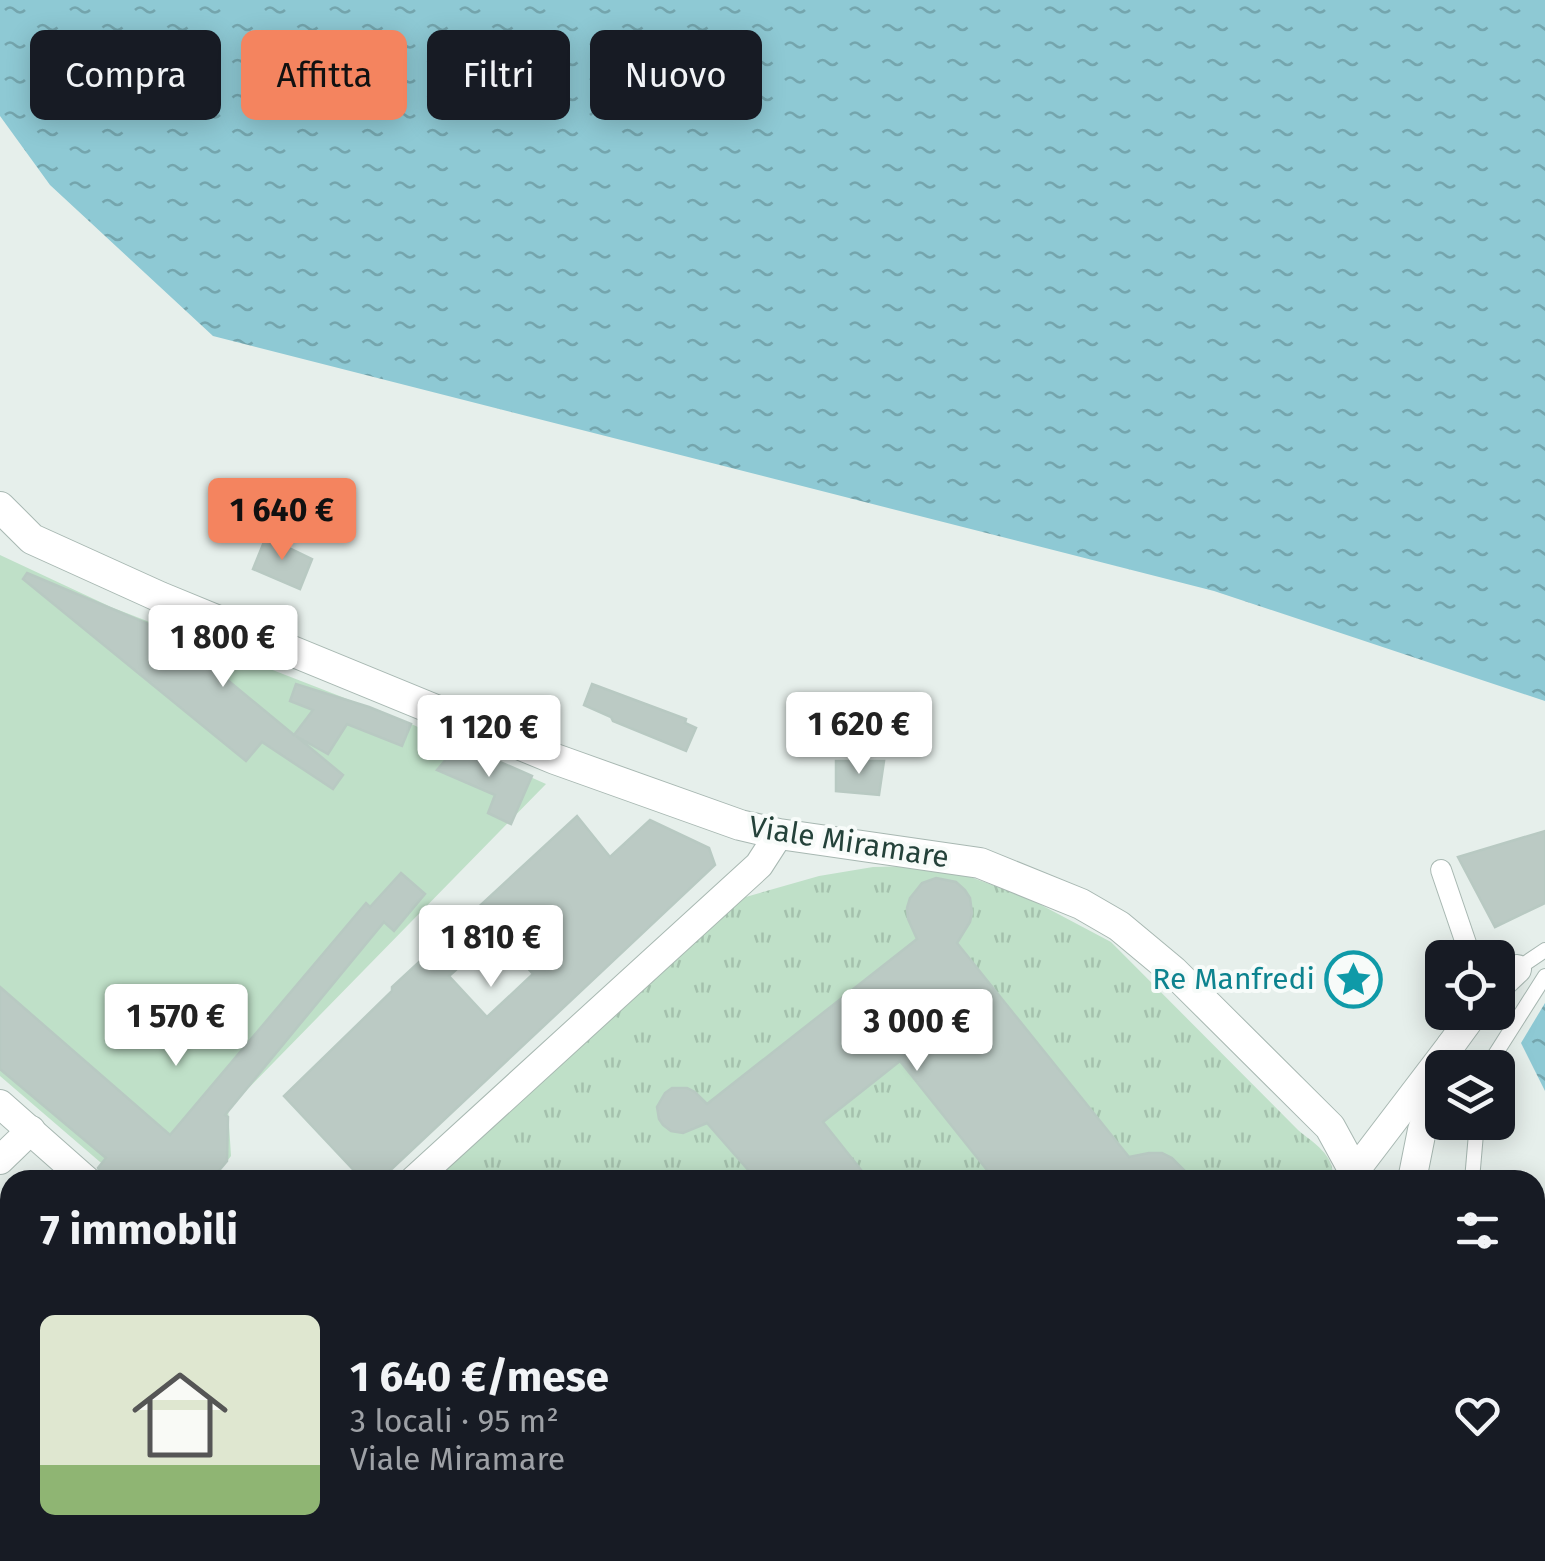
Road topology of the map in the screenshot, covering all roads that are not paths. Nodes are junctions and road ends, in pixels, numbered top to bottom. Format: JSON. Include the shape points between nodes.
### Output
{"nodes":[{"id":1,"x":0,"y":507,"type":"edge"},
{"id":2,"x":779,"y":834,"type":"junction"},
{"id":3,"x":1441,"y":870,"type":"dead end"},
{"id":4,"x":1465,"y":940,"type":"edge"},
{"id":5,"x":1545,"y":950,"type":"edge"},
{"id":6,"x":1515,"y":972,"type":"edge"},
{"id":7,"x":1545,"y":976,"type":"edge"},
{"id":8,"x":1500,"y":1050,"type":"edge"},
{"id":9,"x":1425,"y":1088,"type":"edge"},
{"id":10,"x":0,"y":1104,"type":"edge"},
{"id":11,"x":1425,"y":1121,"type":"edge"},
{"id":12,"x":31,"y":1130,"type":"junction"},
{"id":13,"x":1475,"y":1140,"type":"edge"},
{"id":14,"x":0,"y":1160,"type":"edge"},
{"id":15,"x":75,"y":1170,"type":"edge"},
{"id":16,"x":425,"y":1170,"type":"edge"},
{"id":17,"x":1352,"y":1170,"type":"edge"},
{"id":18,"x":1361,"y":1170,"type":"edge"},
{"id":19,"x":1414,"y":1170,"type":"edge"},
{"id":20,"x":1473,"y":1170,"type":"edge"}],
"edges":[{"from":1,"to":2,"type":"street","name":"Viale Miramare","via":[[32,539],[178,604],[555,759]]},
{"from":2,"to":16,"type":"street","via":[[760,865]]},
{"from":2,"to":17,"type":"street","name":"Viale Miramare","via":[[980,863],[1082,904],[1174,971],[1330,1127]]},
{"from":3,"to":4,"type":"street"},
{"from":5,"to":6,"type":"lane"},
{"from":7,"to":8,"type":"lane"},
{"from":9,"to":18,"type":"street"},
{"from":10,"to":12,"type":"street"},
{"from":11,"to":19,"type":"street"},
{"from":12,"to":14,"type":"street"},
{"from":12,"to":15,"type":"street"},
{"from":13,"to":20,"type":"lane"}]}
